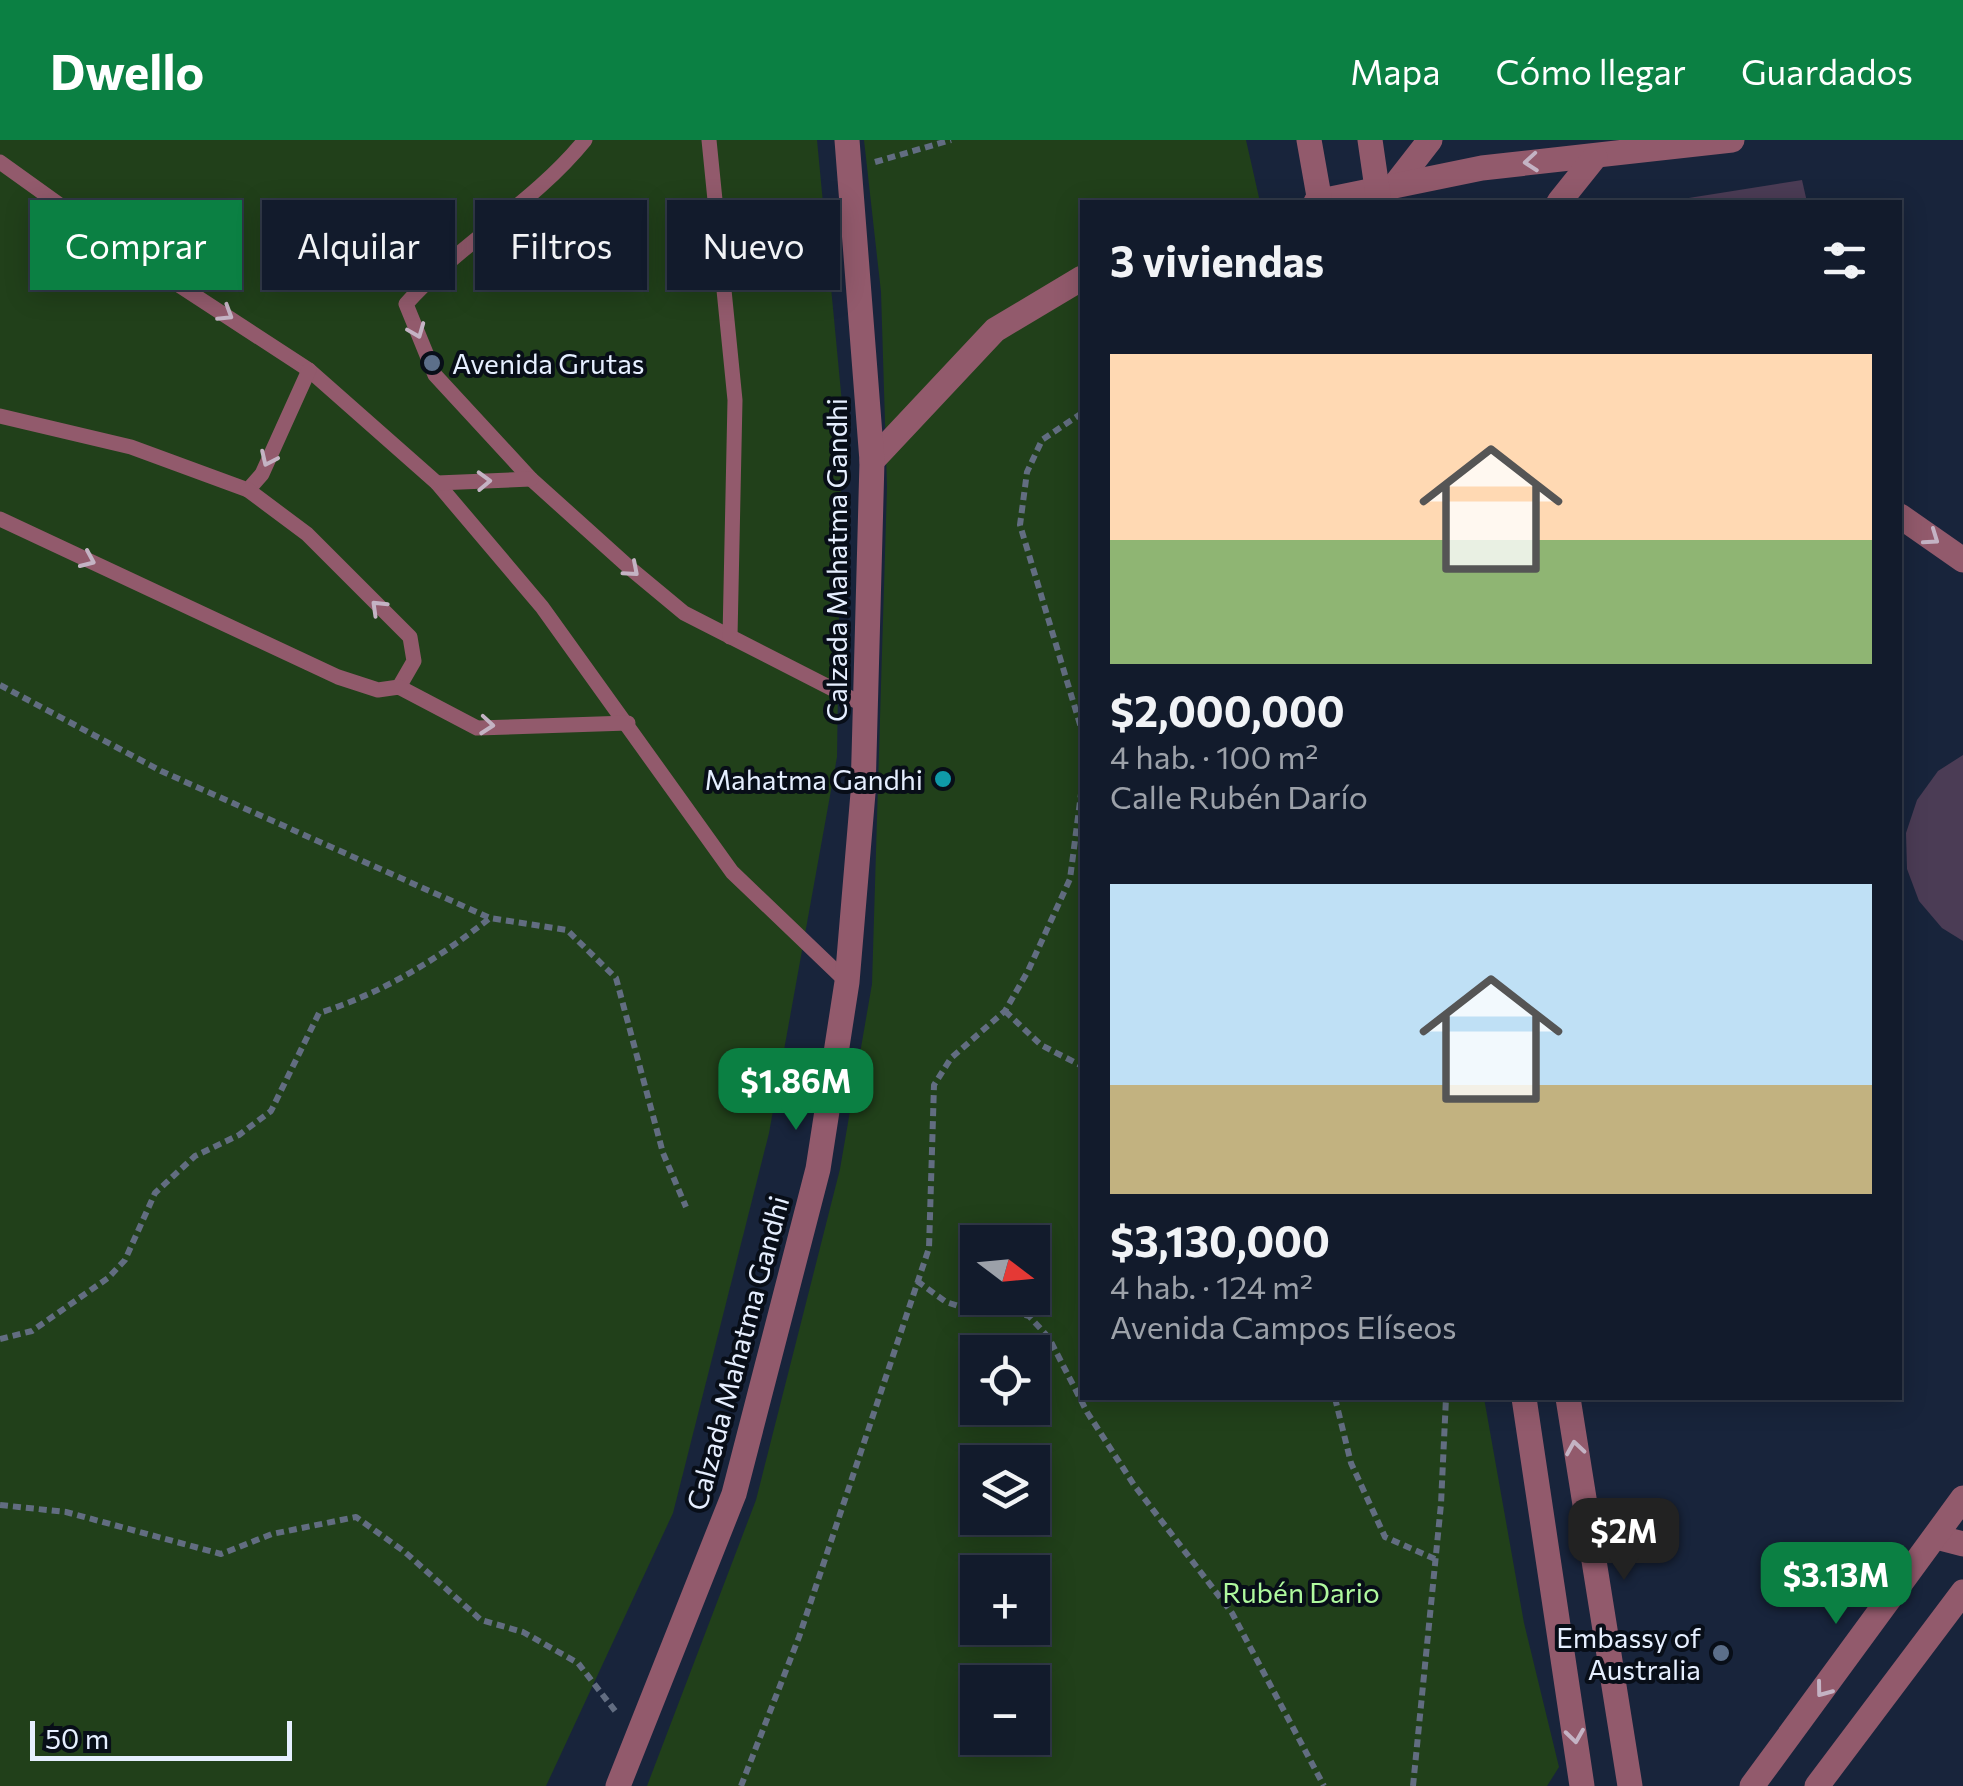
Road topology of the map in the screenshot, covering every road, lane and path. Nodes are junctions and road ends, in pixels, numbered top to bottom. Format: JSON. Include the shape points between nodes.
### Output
{"nodes":[{"id":1,"x":586,"y":140,"type":"edge"},
{"id":2,"x":709,"y":140,"type":"edge"},
{"id":3,"x":847,"y":140,"type":"edge"},
{"id":4,"x":950,"y":140,"type":"edge"},
{"id":5,"x":1310,"y":140,"type":"edge"},
{"id":6,"x":1370,"y":140,"type":"edge"},
{"id":7,"x":1430,"y":140,"type":"edge"},
{"id":8,"x":1732,"y":140,"type":"edge"},
{"id":9,"x":1595,"y":157,"type":"junction"},
{"id":10,"x":0,"y":162,"type":"edge"},
{"id":11,"x":850,"y":166,"type":"junction"},
{"id":12,"x":1384,"y":192,"type":"edge"},
{"id":13,"x":1318,"y":200,"type":"edge"},
{"id":14,"x":1331,"y":200,"type":"edge"},
{"id":15,"x":1416,"y":200,"type":"edge"},
{"id":16,"x":1560,"y":200,"type":"edge"},
{"id":17,"x":1080,"y":279,"type":"edge"},
{"id":18,"x":308,"y":370,"type":"junction"},
{"id":19,"x":1080,"y":415,"type":"edge"},
{"id":20,"x":0,"y":416,"type":"edge"},
{"id":21,"x":872,"y":461,"type":"junction"},
{"id":22,"x":532,"y":480,"type":"junction"},
{"id":23,"x":436,"y":482,"type":"junction"},
{"id":24,"x":248,"y":490,"type":"junction"},
{"id":25,"x":1902,"y":517,"type":"edge"},
{"id":26,"x":0,"y":519,"type":"edge"},
{"id":27,"x":1963,"y":560,"type":"edge"},
{"id":28,"x":730,"y":637,"type":"junction"},
{"id":29,"x":0,"y":685,"type":"edge"},
{"id":30,"x":399,"y":687,"type":"junction"},
{"id":31,"x":866,"y":706,"type":"junction"},
{"id":32,"x":628,"y":723,"type":"junction"},
{"id":33,"x":1080,"y":725,"type":"edge"},
{"id":34,"x":1080,"y":802,"type":"edge"},
{"id":35,"x":490,"y":918,"type":"junction"},
{"id":36,"x":846,"y":982,"type":"junction"},
{"id":37,"x":1004,"y":1011,"type":"junction"},
{"id":38,"x":1080,"y":1065,"type":"edge"},
{"id":39,"x":686,"y":1207,"type":"dead end"},
{"id":40,"x":918,"y":1281,"type":"junction"},
{"id":41,"x":0,"y":1338,"type":"edge"},
{"id":42,"x":1080,"y":1398,"type":"edge"},
{"id":43,"x":1081,"y":1400,"type":"edge"},
{"id":44,"x":1335,"y":1400,"type":"edge"},
{"id":45,"x":1446,"y":1400,"type":"edge"},
{"id":46,"x":1524,"y":1400,"type":"edge"},
{"id":47,"x":1568,"y":1400,"type":"edge"},
{"id":48,"x":1963,"y":1498,"type":"edge"},
{"id":49,"x":0,"y":1506,"type":"edge"},
{"id":50,"x":1936,"y":1537,"type":"junction"},
{"id":51,"x":1963,"y":1544,"type":"edge"},
{"id":52,"x":1436,"y":1560,"type":"junction"},
{"id":53,"x":1963,"y":1592,"type":"edge"},
{"id":54,"x":640,"y":1737,"type":"junction"},
{"id":55,"x":618,"y":1786,"type":"edge"},
{"id":56,"x":740,"y":1786,"type":"edge"},
{"id":57,"x":1324,"y":1786,"type":"edge"},
{"id":58,"x":1413,"y":1786,"type":"edge"},
{"id":59,"x":1582,"y":1786,"type":"edge"},
{"id":60,"x":1630,"y":1786,"type":"edge"},
{"id":61,"x":1752,"y":1786,"type":"edge"},
{"id":62,"x":1817,"y":1786,"type":"edge"}],
"edges":[{"from":1,"to":22,"type":"lane","one_way":true,"via":[[566,164],[440,266],[406,304],[436,375]]},
{"from":2,"to":28,"type":"lane","via":[[736,400]]},
{"from":3,"to":11,"type":"street","name":"Calzada Mahatma Gandhi"},
{"from":4,"to":11,"type":"path"},
{"from":5,"to":13,"type":"street"},
{"from":6,"to":12,"type":"street"},
{"from":7,"to":12,"type":"street"},
{"from":8,"to":9,"type":"street"},
{"from":9,"to":12,"type":"street","one_way":true,"via":[[1514,164]]},
{"from":9,"to":16,"type":"street"},
{"from":10,"to":18,"type":"lane","one_way":true},
{"from":11,"to":21,"type":"street","name":"Calzada Mahatma Gandhi"},
{"from":12,"to":14,"type":"street"},
{"from":12,"to":15,"type":"street"},
{"from":17,"to":21,"type":"street","via":[[994,330]]},
{"from":18,"to":23,"type":"lane"},
{"from":18,"to":24,"type":"lane","one_way":true,"via":[[262,474]]},
{"from":19,"to":33,"type":"path","via":[[1042,440],[1027,472],[1020,525]]},
{"from":20,"to":24,"type":"lane","via":[[131,447]]},
{"from":21,"to":31,"type":"street","name":"Calzada Mahatma Gandhi"},
{"from":23,"to":22,"type":"lane","one_way":true},
{"from":22,"to":28,"type":"lane","one_way":true,"via":[[684,614]]},
{"from":23,"to":32,"type":"lane","via":[[542,607]]},
{"from":30,"to":24,"type":"lane","one_way":true,"via":[[414,661],[410,637],[307,534]]},
{"from":25,"to":27,"type":"street","one_way":true},
{"from":26,"to":30,"type":"lane","one_way":true,"via":[[338,677],[378,690]]},
{"from":28,"to":31,"type":"lane"},
{"from":29,"to":35,"type":"path","via":[[160,771]]},
{"from":30,"to":32,"type":"lane","one_way":true,"via":[[477,728]]},
{"from":31,"to":36,"type":"street","name":"Calzada Mahatma Gandhi"},
{"from":32,"to":36,"type":"lane","via":[[732,872]]},
{"from":34,"to":37,"type":"path","via":[[1070,880]]},
{"from":35,"to":39,"type":"path","via":[[567,930],[616,978],[663,1153]]},
{"from":35,"to":41,"type":"path","via":[[370,997],[319,1012],[271,1112],[195,1156],[155,1193],[124,1260],[108,1278],[32,1331]]},
{"from":36,"to":54,"type":"street","name":"Calzada Mahatma Gandhi","via":[[818,1169],[734,1494]]},
{"from":37,"to":38,"type":"path","via":[[1041,1045]]},
{"from":37,"to":40,"type":"path","via":[[951,1058],[934,1085],[929,1248]]},
{"from":40,"to":42,"type":"path","via":[[946,1302],[983,1314],[1029,1316],[1049,1338]]},
{"from":40,"to":56,"type":"path","via":[[799,1638]]},
{"from":43,"to":57,"type":"path","via":[[1134,1485],[1232,1614]]},
{"from":44,"to":52,"type":"path","via":[[1351,1462],[1384,1538]]},
{"from":45,"to":52,"type":"path"},
{"from":46,"to":59,"type":"street","one_way":true},
{"from":60,"to":47,"type":"street","one_way":true},
{"from":48,"to":50,"type":"street"},
{"from":49,"to":54,"type":"path","via":[[66,1512],[221,1554],[272,1534],[356,1517],[480,1620],[523,1632],[578,1663]]},
{"from":50,"to":51,"type":"street"},
{"from":50,"to":61,"type":"street","one_way":true},
{"from":52,"to":58,"type":"path"},
{"from":53,"to":62,"type":"street"},
{"from":54,"to":55,"type":"street","name":"Calzada Mahatma Gandhi"}]}
